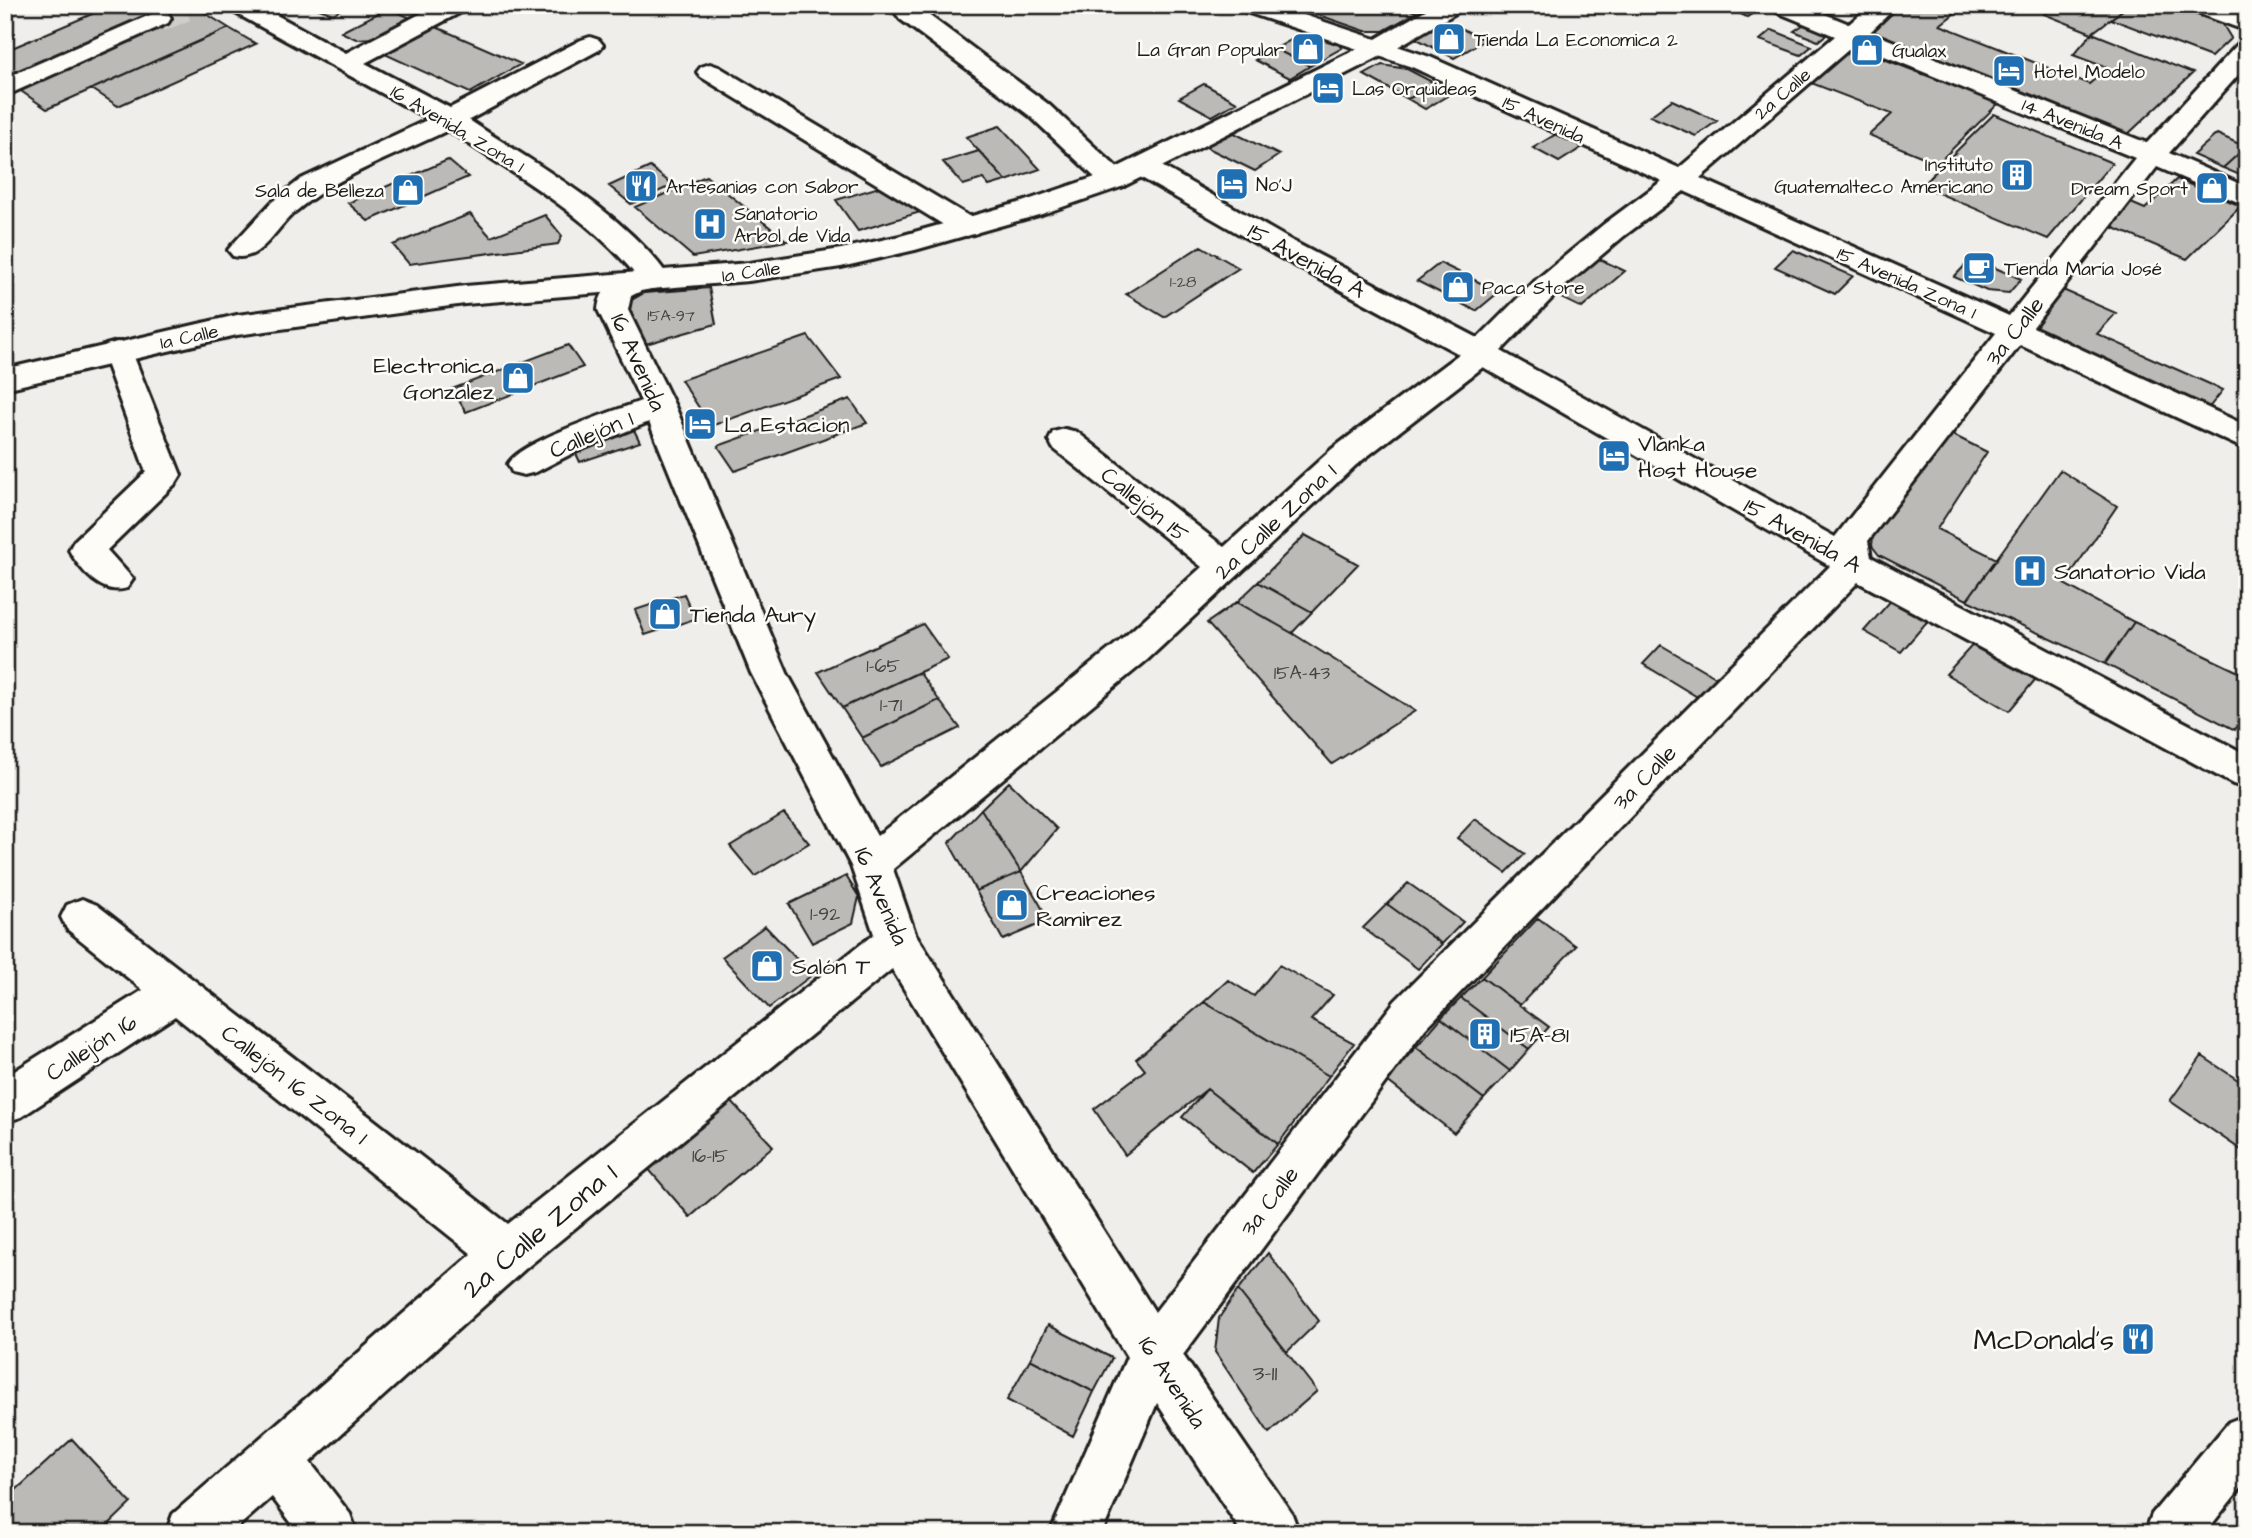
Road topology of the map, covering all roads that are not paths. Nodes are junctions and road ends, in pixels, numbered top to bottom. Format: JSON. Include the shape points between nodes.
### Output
{"nodes":[{"id":1,"x":456,"y":5,"type":"edge"},
{"id":2,"x":902,"y":5,"type":"edge"},
{"id":3,"x":1249,"y":5,"type":"edge"},
{"id":4,"x":1452,"y":5,"type":"edge"},
{"id":5,"x":1781,"y":5,"type":"edge"},
{"id":6,"x":1886,"y":5,"type":"edge"},
{"id":7,"x":2198,"y":5,"type":"edge"},
{"id":8,"x":259,"y":9,"type":"edge"},
{"id":9,"x":159,"y":18,"type":"tunnel mouth"},
{"id":10,"x":2247,"y":24,"type":"edge"},
{"id":11,"x":1850,"y":34,"type":"junction"},
{"id":12,"x":590,"y":45,"type":"dead end"},
{"id":13,"x":1378,"y":48,"type":"junction"},
{"id":14,"x":2247,"y":49,"type":"edge"},
{"id":15,"x":346,"y":63,"type":"junction"},
{"id":16,"x":710,"y":72,"type":"dead end"},
{"id":17,"x":5,"y":88,"type":"edge"},
{"id":18,"x":450,"y":119,"type":"junction"},
{"id":19,"x":2152,"y":155,"type":"junction"},
{"id":20,"x":1128,"y":174,"type":"junction"},
{"id":21,"x":1680,"y":181,"type":"junction"},
{"id":22,"x":2247,"y":198,"type":"edge"},
{"id":23,"x":967,"y":227,"type":"junction"},
{"id":24,"x":243,"y":250,"type":"dead end"},
{"id":25,"x":656,"y":280,"type":"junction"},
{"id":26,"x":2014,"y":330,"type":"junction"},
{"id":27,"x":117,"y":352,"type":"junction"},
{"id":28,"x":1481,"y":353,"type":"junction"},
{"id":29,"x":5,"y":379,"type":"edge"},
{"id":30,"x":659,"y":406,"type":"junction"},
{"id":31,"x":2247,"y":439,"type":"edge"},
{"id":32,"x":1065,"y":440,"type":"dead end"},
{"id":33,"x":524,"y":464,"type":"dead end"},
{"id":34,"x":1854,"y":564,"type":"junction"},
{"id":35,"x":1225,"y":567,"type":"junction"},
{"id":36,"x":115,"y":579,"type":"dead end"},
{"id":37,"x":2247,"y":773,"type":"edge"},
{"id":38,"x":872,"y":864,"type":"junction"},
{"id":39,"x":82,"y":917,"type":"dead end"},
{"id":40,"x":897,"y":940,"type":"junction"},
{"id":41,"x":177,"y":991,"type":"junction"},
{"id":42,"x":5,"y":1102,"type":"edge"},
{"id":43,"x":508,"y":1253,"type":"junction"},
{"id":44,"x":1153,"y":1354,"type":"junction"},
{"id":45,"x":2247,"y":1440,"type":"edge"},
{"id":46,"x":276,"y":1460,"type":"junction"},
{"id":47,"x":192,"y":1533,"type":"edge"},
{"id":48,"x":331,"y":1533,"type":"edge"},
{"id":49,"x":1076,"y":1533,"type":"edge"},
{"id":50,"x":1273,"y":1533,"type":"edge"},
{"id":51,"x":2171,"y":1533,"type":"edge"}],
"edges":[{"from":1,"to":15,"type":"street"},
{"from":2,"to":20,"type":"street","name":"15 Avenida A"},
{"from":3,"to":13,"type":"street","name":"15 Avenida"},
{"from":4,"to":13,"type":"street","name":"1a Calle"},
{"from":5,"to":11,"type":"street","name":"14 Avenida A"},
{"from":6,"to":11,"type":"street","name":"2a Calle"},
{"from":7,"to":10,"type":"street"},
{"from":8,"to":15,"type":"street","name":"16 Avenida, Zona 1"},
{"from":9,"to":17,"type":"street"},
{"from":11,"to":19,"type":"street","name":"14 Avenida A"},
{"from":11,"to":21,"type":"street","name":"2a Calle"},
{"from":12,"to":18,"type":"street"},
{"from":13,"to":20,"type":"street","name":"1a Calle"},
{"from":13,"to":21,"type":"street","name":"15 Avenida","via":[[1421,62]]},
{"from":14,"to":19,"type":"street","name":"3a Calle"},
{"from":15,"to":18,"type":"street","name":"16 Avenida, Zona 1"},
{"from":16,"to":23,"type":"street"},
{"from":18,"to":24,"type":"street","via":[[311,185]]},
{"from":18,"to":25,"type":"street","name":"16 Avenida, Zona 1","via":[[577,205],[632,251]]},
{"from":19,"to":22,"type":"street","name":"14 Avenida A"},
{"from":19,"to":26,"type":"street","name":"3a Calle"},
{"from":20,"to":23,"type":"street","name":"1a Calle"},
{"from":20,"to":28,"type":"street","name":"15 Avenida A","via":[[1284,248]]},
{"from":21,"to":26,"type":"street","name":"15 Avenida Zona 1"},
{"from":21,"to":28,"type":"street","name":"2a Calle Zona 1","via":[[1547,285]]},
{"from":23,"to":25,"type":"street","name":"1a Calle","via":[[841,258]]},
{"from":25,"to":27,"type":"street","name":"1a Calle","via":[[465,295],[342,311],[237,326]]},
{"from":25,"to":30,"type":"street","name":"16 Avenida","via":[[631,283],[616,295],[613,310]]},
{"from":26,"to":31,"type":"street","name":"15 Avenida Zona 1"},
{"from":26,"to":34,"type":"street","name":"3a Calle","via":[[1851,539]]},
{"from":27,"to":29,"type":"street","name":"1a Calle"},
{"from":27,"to":36,"type":"street","via":[[164,475],[86,550]]},
{"from":28,"to":34,"type":"street","name":"15 Avenida A"},
{"from":28,"to":35,"type":"street","name":"2a Calle Zona 1","via":[[1344,457]]},
{"from":30,"to":33,"type":"street","name":"Callejón 1"},
{"from":30,"to":38,"type":"street","name":"16 Avenida","via":[[769,673]]},
{"from":32,"to":35,"type":"street","name":"Callejón 15"},
{"from":34,"to":37,"type":"street","name":"15 Avenida A"},
{"from":34,"to":44,"type":"street","name":"3a Calle","via":[[1410,1016]]},
{"from":35,"to":38,"type":"street","name":"2a Calle Zona 1","via":[[1134,650]]},
{"from":38,"to":40,"type":"street","name":"16 Avenida"},
{"from":39,"to":41,"type":"street","name":"Callejón 16 Zona 1"},
{"from":40,"to":43,"type":"street","name":"2a Calle Zona 1"},
{"from":40,"to":44,"type":"street","name":"16 Avenida"},
{"from":41,"to":42,"type":"street","name":"Callejón 16"},
{"from":41,"to":43,"type":"street","name":"Callejón 16 Zona 1"},
{"from":43,"to":46,"type":"street","name":"2a Calle Zona 1"},
{"from":44,"to":49,"type":"street","name":"3a Calle"},
{"from":44,"to":50,"type":"street","name":"16 Avenida"},
{"from":45,"to":51,"type":"street"},
{"from":46,"to":47,"type":"street","name":"2a Calle Zona 1"},
{"from":46,"to":48,"type":"street"}]}
